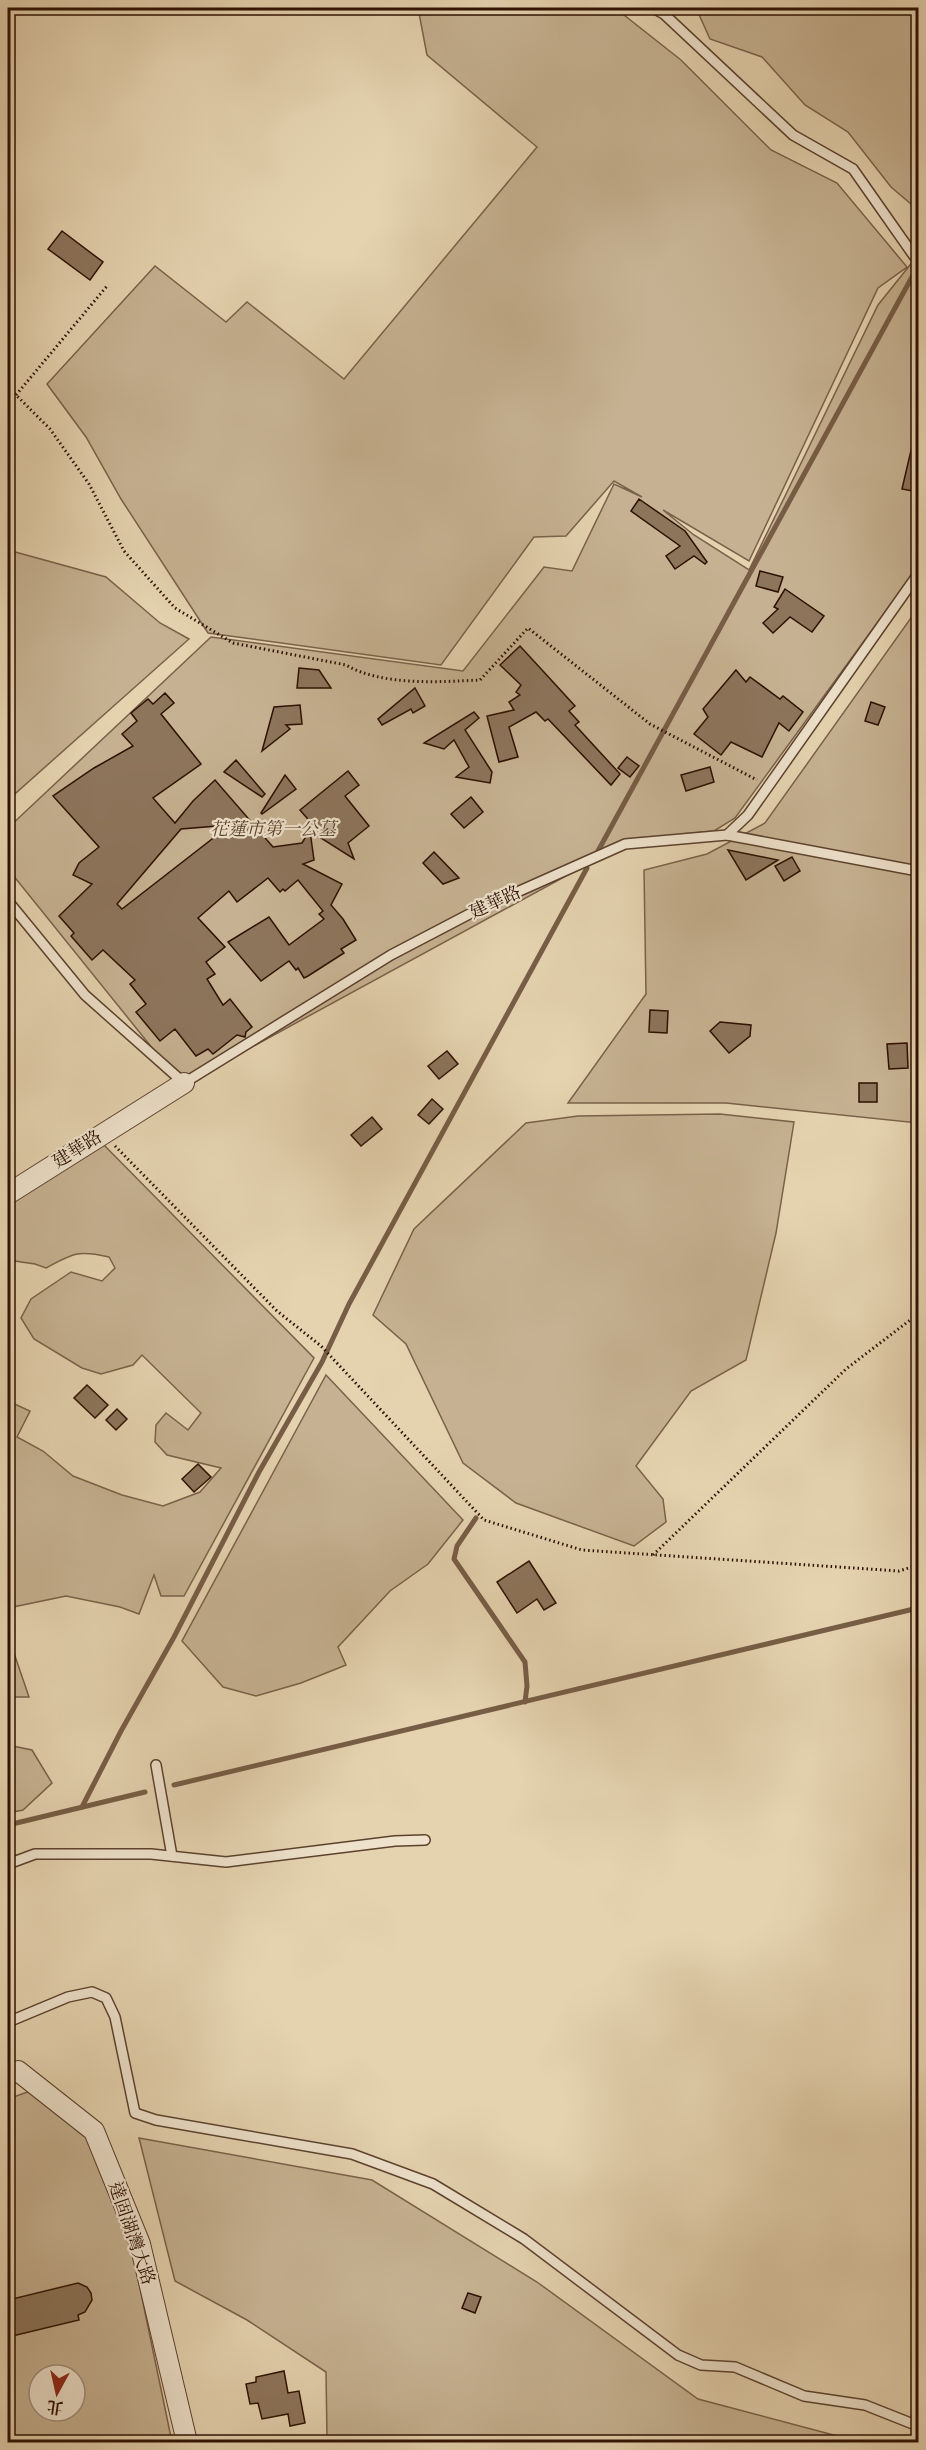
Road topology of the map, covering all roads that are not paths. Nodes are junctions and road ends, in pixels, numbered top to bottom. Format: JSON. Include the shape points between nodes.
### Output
{"nodes":[{"id":1,"x":653,"y":8,"type":"edge"},
{"id":2,"x":914,"y":256,"type":"dead end"},
{"id":3,"x":918,"y":574,"type":"edge"},
{"id":4,"x":727,"y":835,"type":"junction"},
{"id":5,"x":918,"y":871,"type":"edge"},
{"id":6,"x":8,"y":901,"type":"edge"},
{"id":7,"x":184,"y":1083,"type":"junction"},
{"id":8,"x":8,"y":1194,"type":"edge"},
{"id":9,"x":156,"y":1765,"type":"dead end"},
{"id":10,"x":425,"y":1840,"type":"dead end"},
{"id":11,"x":172,"y":1856,"type":"junction"},
{"id":12,"x":8,"y":1864,"type":"edge"},
{"id":13,"x":8,"y":2022,"type":"edge"},
{"id":14,"x":8,"y":2074,"type":"edge"},
{"id":15,"x":918,"y":2426,"type":"edge"},
{"id":16,"x":187,"y":2442,"type":"edge"}],
"edges":[{"from":1,"to":2,"type":"lane","via":[[793,135],[853,169]]},
{"from":3,"to":4,"type":"lane","via":[[748,815]]},
{"from":4,"to":5,"type":"lane","name":"建華路"},
{"from":4,"to":7,"type":"lane","name":"建華路","via":[[625,844],[477,909],[391,955]]},
{"from":6,"to":7,"type":"lane","via":[[85,995]]},
{"from":7,"to":8,"type":"street","name":"建華路"},
{"from":9,"to":11,"type":"lane"},
{"from":10,"to":11,"type":"lane","via":[[226,1863]]},
{"from":11,"to":12,"type":"lane","via":[[35,1854]]},
{"from":13,"to":15,"type":"lane","via":[[68,1997],[92,1992],[106,1998],[116,2017],[135,2113],[352,2154],[433,2184],[524,2240],[678,2355],[701,2365],[735,2367],[804,2396],[865,2405]]},
{"from":14,"to":16,"type":"street","name":"達固湖灣大路","via":[[18,2071],[94,2131],[140,2244]]}]}
